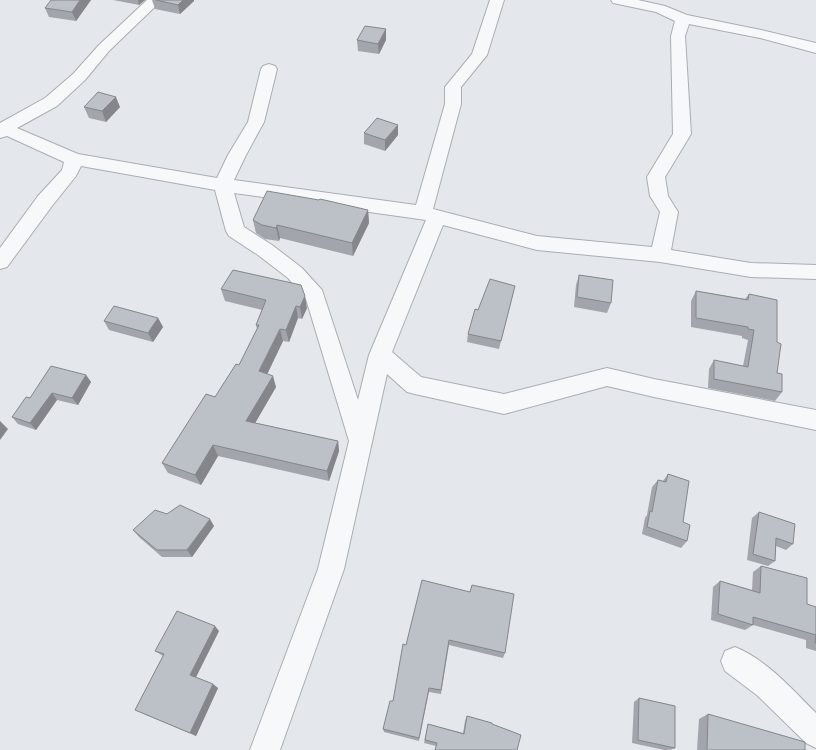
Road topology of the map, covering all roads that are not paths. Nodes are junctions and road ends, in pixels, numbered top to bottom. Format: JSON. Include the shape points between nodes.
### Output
{"nodes":[{"id":1,"x":155,"y":0,"type":"edge"},
{"id":2,"x":497,"y":0,"type":"edge"},
{"id":3,"x":618,"y":0,"type":"edge"},
{"id":4,"x":660,"y":4,"type":"edge"},
{"id":5,"x":683,"y":19,"type":"junction"},
{"id":6,"x":816,"y":48,"type":"edge"},
{"id":7,"x":269,"y":69,"type":"dead end"},
{"id":8,"x":1,"y":130,"type":"edge"},
{"id":9,"x":74,"y":159,"type":"junction"},
{"id":10,"x":224,"y":185,"type":"junction"},
{"id":11,"x":430,"y":215,"type":"junction"},
{"id":12,"x":660,"y":255,"type":"junction"},
{"id":13,"x":0,"y":262,"type":"edge"},
{"id":14,"x":816,"y":272,"type":"edge"},
{"id":15,"x":380,"y":356,"type":"junction"},
{"id":16,"x":816,"y":420,"type":"edge"},
{"id":17,"x":361,"y":442,"type":"junction"},
{"id":18,"x":735,"y":661,"type":"dead end"},
{"id":19,"x":816,"y":733,"type":"edge"},
{"id":20,"x":265,"y":750,"type":"edge"}],
"edges":[{"from":1,"to":8,"type":"street","via":[[51,102]]},
{"from":2,"to":11,"type":"street","via":[[479,55],[454,87],[453,104]]},
{"from":3,"to":4,"type":"street"},
{"from":4,"to":5,"type":"street"},
{"from":5,"to":6,"type":"street","via":[[762,34]]},
{"from":5,"to":12,"type":"street","via":[[678,36],[682,134],[656,177],[659,196],[669,212]]},
{"from":7,"to":10,"type":"street","via":[[256,122]]},
{"from":8,"to":9,"type":"street"},
{"from":9,"to":10,"type":"street"},
{"from":9,"to":13,"type":"street","via":[[70,172]]},
{"from":10,"to":11,"type":"street"},
{"from":10,"to":17,"type":"street","via":[[236,231],[295,273],[315,296]]},
{"from":11,"to":12,"type":"street","via":[[537,243]]},
{"from":11,"to":15,"type":"street"},
{"from":12,"to":14,"type":"street","via":[[751,270]]},
{"from":15,"to":16,"type":"street","via":[[415,385],[504,404],[607,377]]},
{"from":15,"to":17,"type":"street"},
{"from":17,"to":20,"type":"street","via":[[331,569]]},
{"from":18,"to":19,"type":"street","via":[[768,686]]}]}
